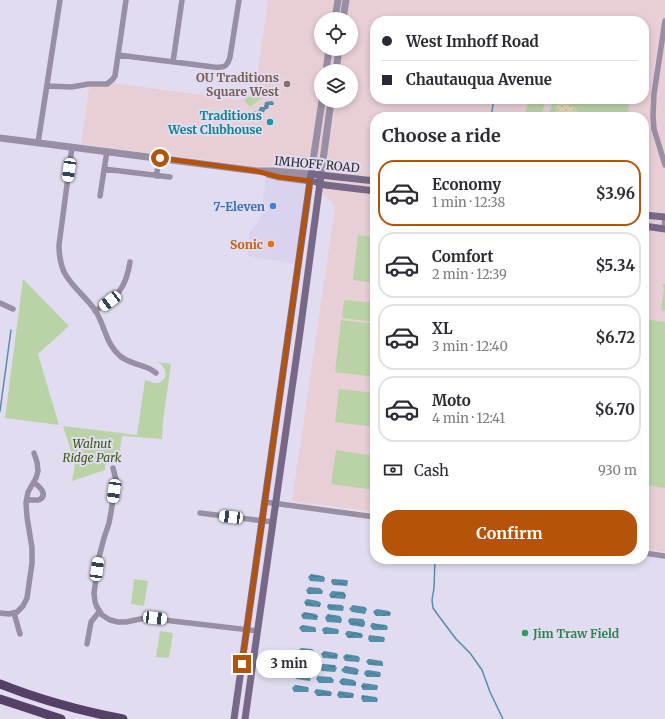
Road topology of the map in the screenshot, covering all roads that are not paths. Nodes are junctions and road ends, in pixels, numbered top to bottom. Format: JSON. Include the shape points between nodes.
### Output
{"nodes":[{"id":1,"x":60,"y":0,"type":"edge"},
{"id":2,"x":126,"y":0,"type":"edge"},
{"id":3,"x":182,"y":0,"type":"edge"},
{"id":4,"x":239,"y":0,"type":"edge"},
{"id":5,"x":338,"y":0,"type":"edge"},
{"id":6,"x":346,"y":0,"type":"edge"},
{"id":7,"x":336,"y":12,"type":"edge"},
{"id":8,"x":344,"y":12,"type":"edge"},
{"id":9,"x":665,"y":21,"type":"edge"},
{"id":10,"x":118,"y":55,"type":"junction"},
{"id":11,"x":173,"y":62,"type":"junction"},
{"id":12,"x":48,"y":86,"type":"junction"},
{"id":13,"x":321,"y":108,"type":"edge"},
{"id":14,"x":331,"y":108,"type":"edge"},
{"id":15,"x":0,"y":138,"type":"edge"},
{"id":16,"x":38,"y":143,"type":"junction"},
{"id":17,"x":72,"y":147,"type":"junction"},
{"id":18,"x":107,"y":151,"type":"junction"},
{"id":19,"x":160,"y":158,"type":"junction"},
{"id":20,"x":665,"y":165,"type":"edge"},
{"id":21,"x":104,"y":169,"type":"junction"},
{"id":22,"x":321,"y":175,"type":"junction"},
{"id":23,"x":156,"y":176,"type":"junction"},
{"id":24,"x":170,"y":177,"type":"dead end"},
{"id":25,"x":311,"y":178,"type":"junction"},
{"id":26,"x":370,"y":181,"type":"edge"},
{"id":27,"x":320,"y":184,"type":"junction"},
{"id":28,"x":370,"y":190,"type":"edge"},
{"id":29,"x":100,"y":196,"type":"dead end"},
{"id":30,"x":649,"y":216,"type":"edge"},
{"id":31,"x":665,"y":218,"type":"edge"},
{"id":32,"x":649,"y":226,"type":"edge"},
{"id":33,"x":664,"y":228,"type":"edge"},
{"id":34,"x":130,"y":262,"type":"dead end"},
{"id":35,"x":0,"y":303,"type":"edge"},
{"id":36,"x":13,"y":309,"type":"dead end"},
{"id":37,"x":95,"y":311,"type":"junction"},
{"id":38,"x":156,"y":373,"type":"dead end"},
{"id":39,"x":34,"y":453,"type":"dead end"},
{"id":40,"x":113,"y":468,"type":"dead end"},
{"id":41,"x":34,"y":482,"type":"junction"},
{"id":42,"x":27,"y":500,"type":"junction"},
{"id":43,"x":266,"y":502,"type":"junction"},
{"id":44,"x":276,"y":503,"type":"junction"},
{"id":45,"x":200,"y":513,"type":"dead end"},
{"id":46,"x":370,"y":516,"type":"edge"},
{"id":47,"x":263,"y":520,"type":"junction"},
{"id":48,"x":273,"y":522,"type":"junction"},
{"id":49,"x":649,"y":554,"type":"edge"},
{"id":50,"x":665,"y":556,"type":"edge"},
{"id":51,"x":99,"y":612,"type":"junction"},
{"id":52,"x":0,"y":613,"type":"edge"},
{"id":53,"x":14,"y":613,"type":"junction"},
{"id":54,"x":247,"y":630,"type":"junction"},
{"id":55,"x":258,"y":631,"type":"junction"},
{"id":56,"x":20,"y":634,"type":"dead end"},
{"id":57,"x":87,"y":644,"type":"dead end"},
{"id":58,"x":0,"y":684,"type":"edge"},
{"id":59,"x":0,"y":700,"type":"edge"},
{"id":60,"x":61,"y":719,"type":"edge"},
{"id":61,"x":123,"y":719,"type":"edge"},
{"id":62,"x":234,"y":719,"type":"edge"},
{"id":63,"x":245,"y":719,"type":"edge"}],
"edges":[{"from":1,"to":12,"type":"street"},
{"from":2,"to":10,"type":"street"},
{"from":3,"to":11,"type":"street"},
{"from":4,"to":11,"type":"street","via":[[230,57],[226,66]]},
{"from":5,"to":7,"type":"street"},
{"from":6,"to":8,"type":"street"},
{"from":9,"to":20,"type":"street","via":[[653,115],[655,134]]},
{"from":10,"to":11,"type":"street"},
{"from":10,"to":12,"type":"street","via":[[111,82],[71,87]]},
{"from":12,"to":16,"type":"street"},
{"from":13,"to":25,"type":"street"},
{"from":14,"to":22,"type":"street"},
{"from":15,"to":16,"type":"street","name":"IMHOFF ROAD"},
{"from":16,"to":17,"type":"street","name":"IMHOFF ROAD"},
{"from":17,"to":18,"type":"street","name":"IMHOFF ROAD"},
{"from":17,"to":37,"type":"street","via":[[59,237],[59,255],[66,276]]},
{"from":18,"to":19,"type":"street","name":"IMHOFF ROAD"},
{"from":18,"to":21,"type":"street"},
{"from":19,"to":23,"type":"street"},
{"from":19,"to":25,"type":"street","name":"IMHOFF ROAD"},
{"from":21,"to":23,"type":"street"},
{"from":21,"to":29,"type":"street"},
{"from":22,"to":25,"type":"main road","name":"IMHOFF ROAD"},
{"from":22,"to":26,"type":"main road","name":"IMHOFF ROAD"},
{"from":22,"to":27,"type":"main road"},
{"from":23,"to":24,"type":"street"},
{"from":25,"to":27,"type":"main road","name":"IMHOFF ROAD"},
{"from":25,"to":43,"type":"main road"},
{"from":27,"to":28,"type":"main road","name":"IMHOFF ROAD"},
{"from":27,"to":44,"type":"main road"},
{"from":30,"to":31,"type":"main road"},
{"from":31,"to":33,"type":"street"},
{"from":32,"to":33,"type":"main road"},
{"from":34,"to":37,"type":"street","via":[[127,279],[120,291]]},
{"from":35,"to":36,"type":"street"},
{"from":37,"to":38,"type":"street","via":[[107,340],[116,352],[131,363]]},
{"from":39,"to":41,"type":"street","via":[[38,467]]},
{"from":40,"to":51,"type":"street","via":[[116,480],[109,523],[101,546],[94,593]]},
{"from":41,"to":42,"type":"street"},
{"from":41,"to":42,"type":"street","via":[[44,494],[39,500]]},
{"from":42,"to":53,"type":"street","via":[[32,563],[25,602],[20,610]]},
{"from":43,"to":44,"type":"street"},
{"from":43,"to":47,"type":"main road"},
{"from":44,"to":46,"type":"street"},
{"from":44,"to":48,"type":"main road"},
{"from":45,"to":47,"type":"street"},
{"from":47,"to":48,"type":"street"},
{"from":47,"to":54,"type":"main road"},
{"from":48,"to":55,"type":"main road"},
{"from":49,"to":50,"type":"street"},
{"from":51,"to":54,"type":"street","via":[[118,622],[155,618]]},
{"from":51,"to":57,"type":"street","via":[[91,622]]},
{"from":52,"to":53,"type":"street"},
{"from":53,"to":56,"type":"street"},
{"from":54,"to":55,"type":"street"},
{"from":54,"to":62,"type":"main road"},
{"from":55,"to":63,"type":"main road"},
{"from":58,"to":61,"type":"highway","via":[[27,695],[94,714]]},
{"from":59,"to":60,"type":"highway"}]}
